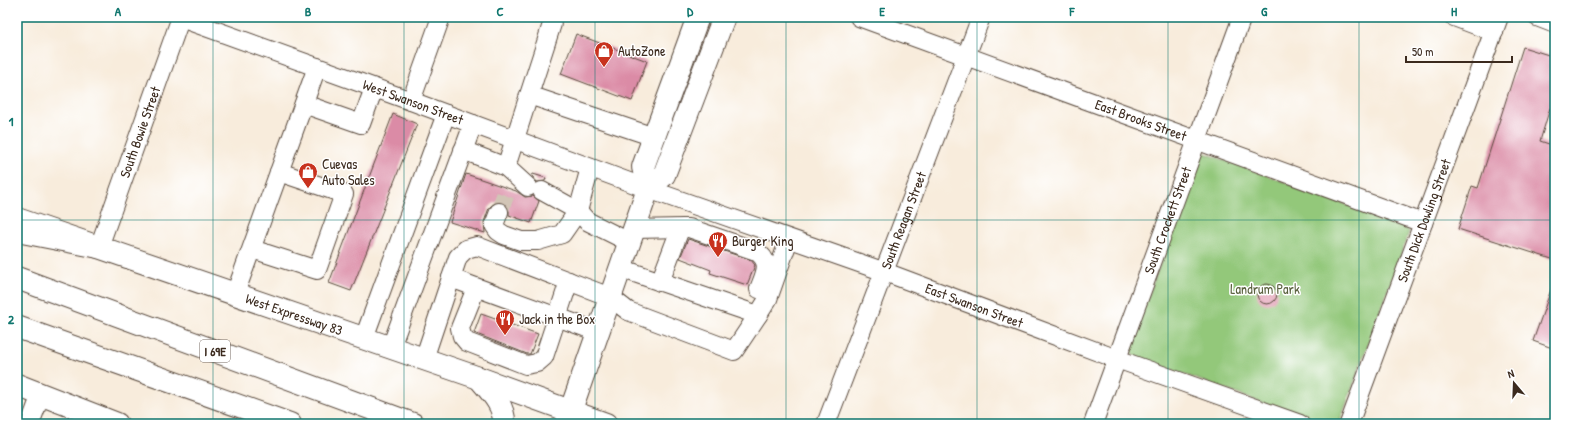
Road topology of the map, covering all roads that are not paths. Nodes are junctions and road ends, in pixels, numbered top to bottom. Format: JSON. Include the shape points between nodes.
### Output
{"nodes":[{"id":1,"x":180,"y":17,"type":"edge"},
{"id":2,"x":441,"y":17,"type":"edge"},
{"id":3,"x":698,"y":17,"type":"edge"},
{"id":4,"x":724,"y":17,"type":"edge"},
{"id":5,"x":859,"y":17,"type":"edge"},
{"id":6,"x":981,"y":17,"type":"edge"},
{"id":7,"x":1242,"y":17,"type":"edge"},
{"id":8,"x":1454,"y":17,"type":"edge"},
{"id":9,"x":1536,"y":17,"type":"edge"},
{"id":10,"x":552,"y":24,"type":"dead end"},
{"id":11,"x":1497,"y":24,"type":"edge"},
{"id":12,"x":1555,"y":24,"type":"edge"},
{"id":13,"x":967,"y":56,"type":"junction"},
{"id":14,"x":317,"y":67,"type":"junction"},
{"id":15,"x":374,"y":88,"type":"junction"},
{"id":16,"x":529,"y":95,"type":"junction"},
{"id":17,"x":411,"y":101,"type":"junction"},
{"id":18,"x":304,"y":104,"type":"junction"},
{"id":19,"x":446,"y":114,"type":"junction"},
{"id":20,"x":473,"y":124,"type":"junction"},
{"id":21,"x":654,"y":137,"type":"junction"},
{"id":22,"x":514,"y":140,"type":"junction"},
{"id":23,"x":1196,"y":140,"type":"junction"},
{"id":24,"x":464,"y":150,"type":"junction"},
{"id":25,"x":590,"y":168,"type":"junction"},
{"id":26,"x":279,"y":172,"type":"junction"},
{"id":27,"x":509,"y":176,"type":"junction"},
{"id":28,"x":648,"y":189,"type":"junction"},
{"id":29,"x":578,"y":211,"type":"junction"},
{"id":30,"x":500,"y":212,"type":"tunnel mouth"},
{"id":31,"x":17,"y":218,"type":"edge"},
{"id":32,"x":1423,"y":223,"type":"junction"},
{"id":33,"x":684,"y":228,"type":"junction"},
{"id":34,"x":17,"y":231,"type":"edge"},
{"id":35,"x":631,"y":236,"type":"junction"},
{"id":36,"x":789,"y":239,"type":"junction"},
{"id":37,"x":99,"y":247,"type":"junction"},
{"id":38,"x":252,"y":249,"type":"junction"},
{"id":39,"x":620,"y":268,"type":"junction"},
{"id":40,"x":885,"y":272,"type":"junction"},
{"id":41,"x":17,"y":278,"type":"edge"},
{"id":42,"x":451,"y":278,"type":"junction"},
{"id":43,"x":569,"y":281,"type":"junction"},
{"id":44,"x":660,"y":282,"type":"junction"},
{"id":45,"x":476,"y":288,"type":"junction"},
{"id":46,"x":235,"y":294,"type":"junction"},
{"id":47,"x":610,"y":296,"type":"junction"},
{"id":48,"x":754,"y":314,"type":"junction"},
{"id":49,"x":556,"y":317,"type":"junction"},
{"id":50,"x":17,"y":327,"type":"edge"},
{"id":51,"x":598,"y":332,"type":"junction"},
{"id":52,"x":364,"y":338,"type":"junction"},
{"id":53,"x":391,"y":347,"type":"junction"},
{"id":54,"x":424,"y":359,"type":"junction"},
{"id":55,"x":1118,"y":359,"type":"junction"},
{"id":56,"x":479,"y":378,"type":"junction"},
{"id":57,"x":17,"y":385,"type":"edge"},
{"id":58,"x":42,"y":394,"type":"junction"},
{"id":59,"x":568,"y":417,"type":"edge"},
{"id":60,"x":30,"y":424,"type":"edge"},
{"id":61,"x":116,"y":424,"type":"edge"},
{"id":62,"x":290,"y":424,"type":"edge"},
{"id":63,"x":413,"y":424,"type":"edge"},
{"id":64,"x":504,"y":424,"type":"edge"},
{"id":65,"x":606,"y":424,"type":"edge"},
{"id":66,"x":826,"y":424,"type":"edge"},
{"id":67,"x":1093,"y":424,"type":"edge"},
{"id":68,"x":1300,"y":424,"type":"edge"},
{"id":69,"x":1349,"y":424,"type":"edge"}],
"edges":[{"from":1,"to":14,"type":"street","name":"West Swanson Street"},
{"from":1,"to":37,"type":"street","name":"South Bowie Street"},
{"from":2,"to":17,"type":"street"},
{"from":3,"to":21,"type":"main road"},
{"from":4,"to":28,"type":"main road","via":[[664,175]]},
{"from":5,"to":13,"type":"street","name":"East Brooks Street"},
{"from":6,"to":13,"type":"street","name":"South Reagan Street"},
{"from":7,"to":23,"type":"street","name":"South Crockett Street"},
{"from":8,"to":11,"type":"street"},
{"from":9,"to":12,"type":"street"},
{"from":10,"to":16,"type":"street"},
{"from":11,"to":32,"type":"street","name":"South Dick Dowling Street"},
{"from":13,"to":23,"type":"street","name":"East Brooks Street"},
{"from":13,"to":40,"type":"street","name":"South Reagan Street"},
{"from":14,"to":15,"type":"street","name":"West Swanson Street"},
{"from":14,"to":18,"type":"street"},
{"from":15,"to":17,"type":"street","name":"West Swanson Street"},
{"from":15,"to":18,"type":"street","via":[[361,124]]},
{"from":16,"to":21,"type":"street"},
{"from":16,"to":22,"type":"street"},
{"from":17,"to":19,"type":"street","name":"West Swanson Street"},
{"from":18,"to":26,"type":"street"},
{"from":19,"to":20,"type":"street","name":"West Swanson Street"},
{"from":19,"to":52,"type":"street"},
{"from":20,"to":22,"type":"street","name":"West Swanson Street"},
{"from":20,"to":24,"type":"street"},
{"from":21,"to":28,"type":"main road","via":[[643,167]]},
{"from":22,"to":25,"type":"street","name":"West Swanson Street"},
{"from":22,"to":27,"type":"street"},
{"from":23,"to":32,"type":"street","name":"East Brooks Street"},
{"from":23,"to":55,"type":"street","name":"South Crockett Street"},
{"from":24,"to":27,"type":"street"},
{"from":24,"to":53,"type":"street"},
{"from":25,"to":28,"type":"street","name":"West Swanson Street"},
{"from":25,"to":29,"type":"street"},
{"from":26,"to":38,"type":"street"},
{"from":26,"to":38,"type":"street","via":[[344,194],[317,270]]},
{"from":27,"to":29,"type":"street"},
{"from":28,"to":35,"type":"main road"},
{"from":28,"to":36,"type":"street","name":"East Swanson Street"},
{"from":29,"to":30,"type":"street","via":[[562,234],[538,241],[521,240],[498,231],[494,225]]},
{"from":29,"to":35,"type":"street","via":[[587,221]]},
{"from":31,"to":37,"type":"main road","name":"West Expressway 83"},
{"from":32,"to":69,"type":"street","name":"South Dick Dowling Street"},
{"from":33,"to":35,"type":"street"},
{"from":33,"to":44,"type":"street","via":[[679,232]]},
{"from":33,"to":48,"type":"street","via":[[762,255],[766,268]]},
{"from":34,"to":37,"type":"main road"},
{"from":35,"to":39,"type":"main road"},
{"from":36,"to":40,"type":"street","name":"East Swanson Street"},
{"from":36,"to":48,"type":"street","via":[[768,299]]},
{"from":37,"to":46,"type":"main road","name":"West Expressway 83"},
{"from":38,"to":46,"type":"street"},
{"from":39,"to":44,"type":"street"},
{"from":39,"to":47,"type":"main road"},
{"from":40,"to":55,"type":"street","name":"East Swanson Street"},
{"from":40,"to":66,"type":"street","name":"South Reagan Street"},
{"from":41,"to":63,"type":"main road","number":"I 69E"},
{"from":42,"to":43,"type":"street","via":[[458,257],[466,249],[477,246]]},
{"from":42,"to":45,"type":"street"},
{"from":42,"to":54,"type":"street"},
{"from":43,"to":47,"type":"street"},
{"from":43,"to":49,"type":"street"},
{"from":44,"to":48,"type":"street"},
{"from":45,"to":49,"type":"street"},
{"from":45,"to":49,"type":"street","via":[[460,328],[462,336],[467,342],[526,366],[537,363],[544,357]]},
{"from":46,"to":52,"type":"main road","name":"West Expressway 83"},
{"from":47,"to":48,"type":"street","via":[[628,311],[734,351]]},
{"from":47,"to":51,"type":"main road"},
{"from":49,"to":51,"type":"street"},
{"from":50,"to":62,"type":"main road"},
{"from":51,"to":59,"type":"main road"},
{"from":52,"to":53,"type":"main road","name":"West Expressway 83"},
{"from":53,"to":54,"type":"main road","name":"West Expressway 83"},
{"from":54,"to":56,"type":"main road","name":"West Expressway 83"},
{"from":55,"to":67,"type":"street","name":"South Crockett Street"},
{"from":55,"to":68,"type":"street","name":"East Swanson Street"},
{"from":56,"to":59,"type":"main road","name":"West Expressway 83"},
{"from":56,"to":64,"type":"main road","via":[[498,401]]},
{"from":57,"to":58,"type":"main road"},
{"from":58,"to":60,"type":"street"},
{"from":58,"to":61,"type":"main road"},
{"from":59,"to":65,"type":"main road","name":"West Expressway 83"}]}
